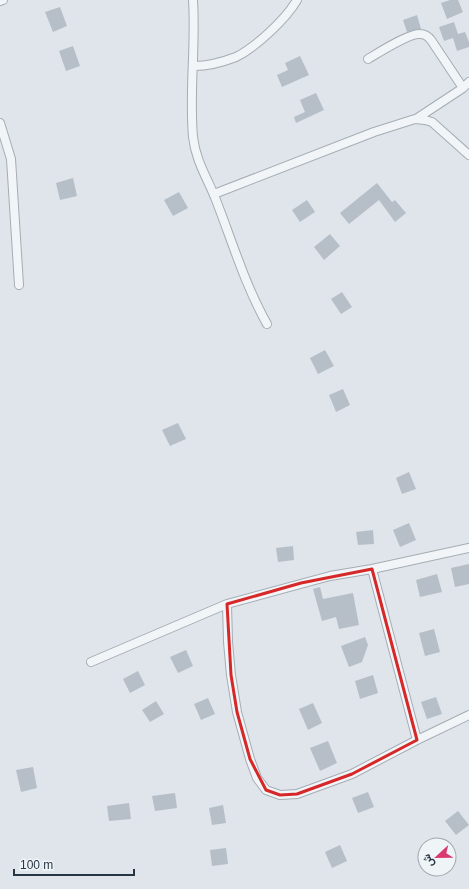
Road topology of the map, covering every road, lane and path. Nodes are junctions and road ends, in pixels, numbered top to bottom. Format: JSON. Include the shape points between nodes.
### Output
{"nodes":[{"id":1,"x":193,"y":0,"type":"edge"},
{"id":2,"x":297,"y":0,"type":"edge"},
{"id":3,"x":368,"y":60,"type":"dead end"},
{"id":4,"x":194,"y":66,"type":"junction"},
{"id":5,"x":466,"y":85,"type":"edge"},
{"id":6,"x":432,"y":109,"type":"junction"},
{"id":7,"x":415,"y":119,"type":"junction"},
{"id":8,"x":432,"y":122,"type":"junction"},
{"id":9,"x":0,"y":123,"type":"edge"},
{"id":10,"x":469,"y":155,"type":"edge"},
{"id":11,"x":214,"y":194,"type":"junction"},
{"id":12,"x":19,"y":285,"type":"dead end"},
{"id":13,"x":266,"y":324,"type":"dead end"},
{"id":14,"x":469,"y":548,"type":"edge"},
{"id":15,"x":372,"y":569,"type":"junction"},
{"id":16,"x":227,"y":604,"type":"junction"},
{"id":17,"x":91,"y":662,"type":"dead end"},
{"id":18,"x":469,"y":714,"type":"edge"},
{"id":19,"x":417,"y":740,"type":"junction"}],
"edges":[{"from":1,"to":4,"type":"street"},
{"from":2,"to":4,"type":"street","via":[[284,18],[238,56]]},
{"from":3,"to":5,"type":"street","via":[[398,42],[416,34],[424,34]]},
{"from":4,"to":11,"type":"street","via":[[192,108],[197,158]]},
{"from":5,"to":6,"type":"street"},
{"from":6,"to":7,"type":"street"},
{"from":6,"to":8,"type":"street"},
{"from":7,"to":8,"type":"street"},
{"from":7,"to":11,"type":"street","via":[[374,132]]},
{"from":8,"to":10,"type":"street"},
{"from":9,"to":12,"type":"street","via":[[11,160]]},
{"from":11,"to":13,"type":"street"},
{"from":14,"to":15,"type":"street"},
{"from":15,"to":16,"type":"street","via":[[330,576]]},
{"from":15,"to":19,"type":"street"},
{"from":16,"to":17,"type":"street"},
{"from":16,"to":19,"type":"street","via":[[234,695],[250,759],[257,778],[266,790],[280,795],[298,794],[352,774]]},
{"from":18,"to":19,"type":"street"}]}
